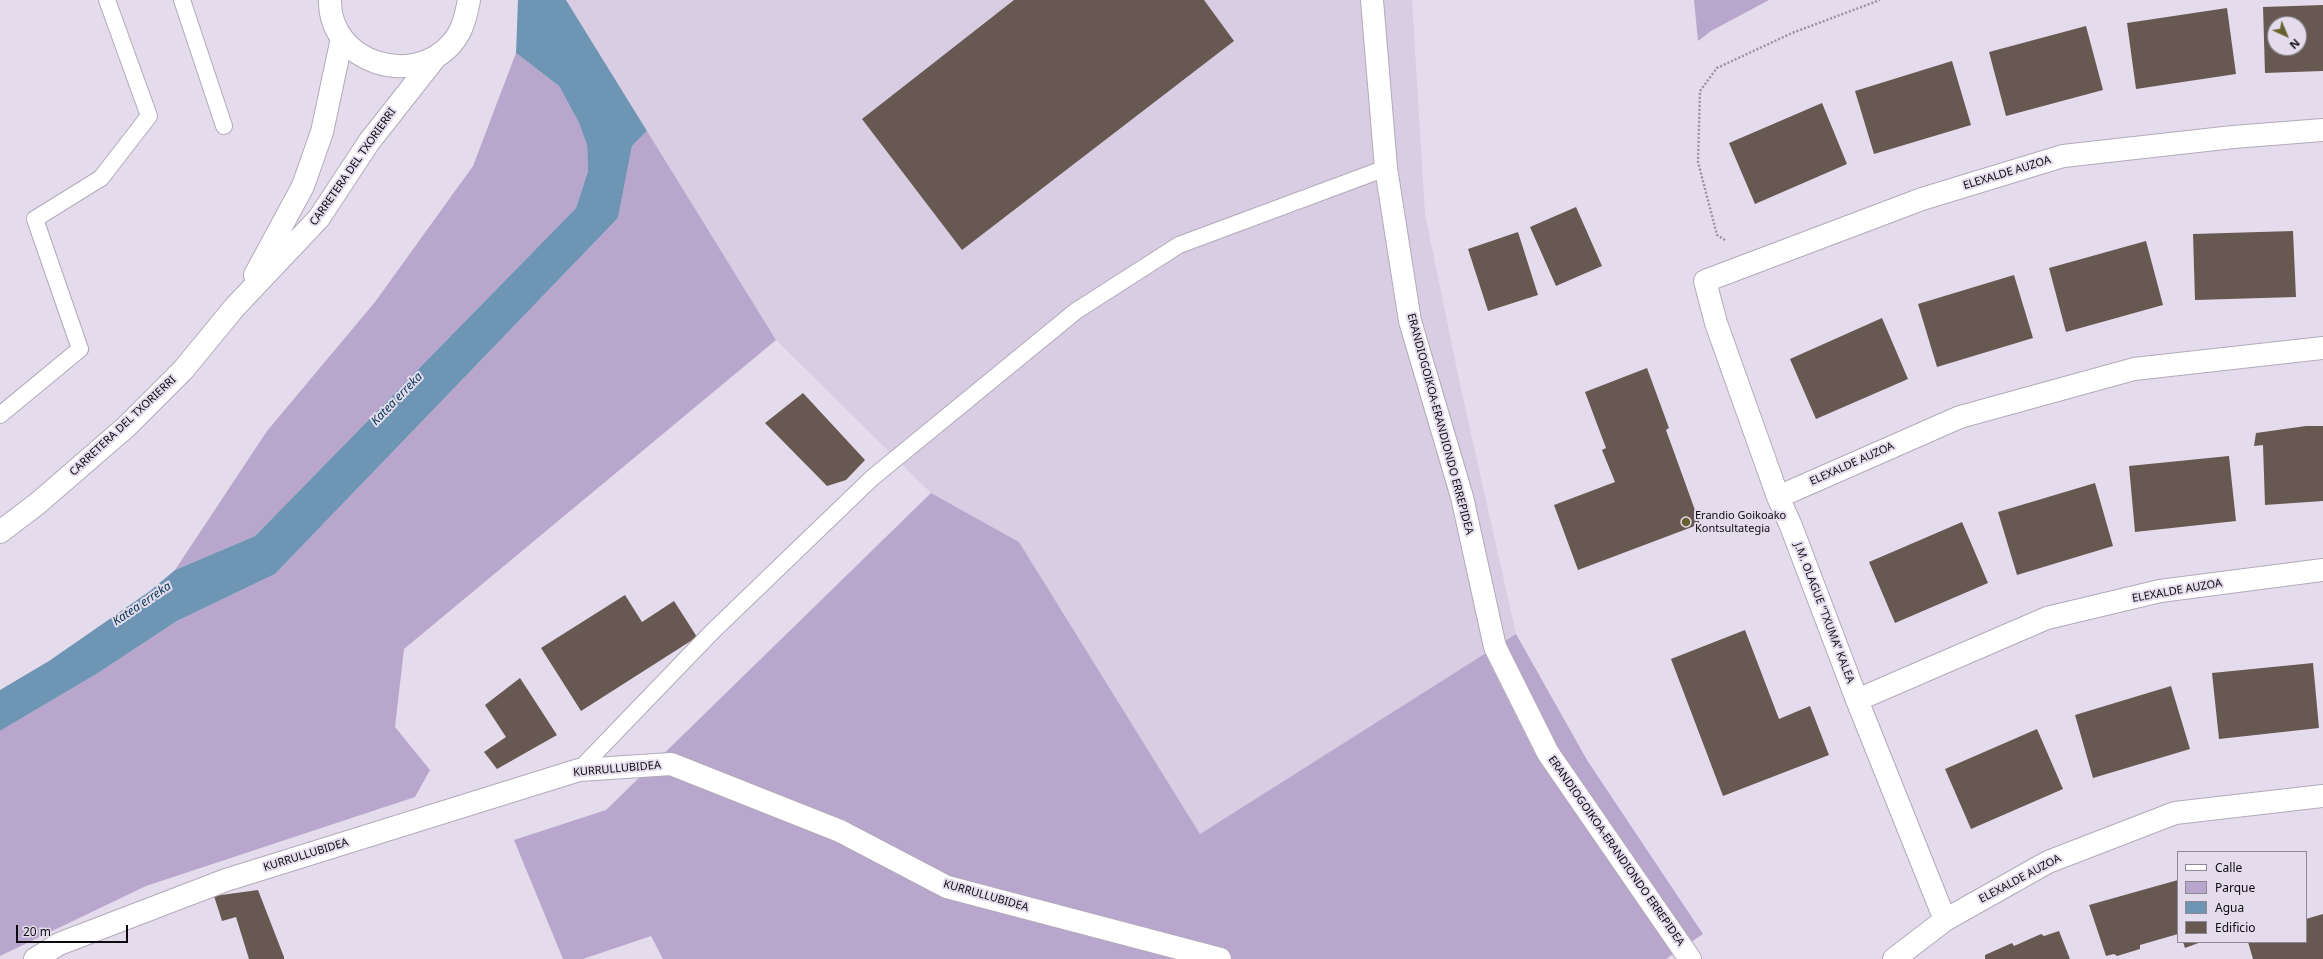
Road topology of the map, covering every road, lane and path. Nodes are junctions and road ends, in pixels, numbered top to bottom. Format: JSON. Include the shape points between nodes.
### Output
{"nodes":[{"id":1,"x":107,"y":0,"type":"edge"},
{"id":2,"x":182,"y":0,"type":"edge"},
{"id":3,"x":330,"y":0,"type":"edge"},
{"id":4,"x":469,"y":0,"type":"edge"},
{"id":5,"x":1372,"y":0,"type":"edge"},
{"id":6,"x":1880,"y":0,"type":"edge"},
{"id":7,"x":342,"y":38,"type":"junction"},
{"id":8,"x":435,"y":58,"type":"junction"},
{"id":9,"x":224,"y":126,"type":"dead end"},
{"id":10,"x":2323,"y":130,"type":"edge"},
{"id":11,"x":1386,"y":168,"type":"junction"},
{"id":12,"x":1729,"y":243,"type":"dead end"},
{"id":13,"x":1705,"y":280,"type":"joint"},
{"id":14,"x":234,"y":308,"type":"junction"},
{"id":15,"x":2323,"y":348,"type":"edge"},
{"id":16,"x":0,"y":415,"type":"edge"},
{"id":17,"x":1778,"y":497,"type":"junction"},
{"id":18,"x":0,"y":532,"type":"edge"},
{"id":19,"x":2323,"y":570,"type":"edge"},
{"id":20,"x":1857,"y":700,"type":"junction"},
{"id":21,"x":579,"y":770,"type":"junction"},
{"id":22,"x":2323,"y":796,"type":"edge"},
{"id":23,"x":1945,"y":920,"type":"junction"},
{"id":24,"x":36,"y":959,"type":"edge"},
{"id":25,"x":1220,"y":959,"type":"edge"},
{"id":26,"x":1690,"y":959,"type":"edge"},
{"id":27,"x":1894,"y":959,"type":"edge"}],
"edges":[{"from":1,"to":16,"type":"lane","via":[[149,116],[101,178],[35,219],[80,349]]},
{"from":2,"to":9,"type":"lane"},
{"from":3,"to":7,"type":"street","via":[[334,23]]},
{"from":4,"to":8,"type":"street","via":[[465,21],[453,42]]},
{"from":5,"to":11,"type":"street","name":"ERANDIOGOIKOA-ERANDIONDO ERREPIDEA"},
{"from":6,"to":12,"type":"path","via":[[1792,33],[1717,68],[1700,91],[1698,162],[1717,235]]},
{"from":7,"to":8,"type":"street","via":[[357,53],[375,63],[416,65]]},
{"from":7,"to":14,"type":"street","name":"CARRETERA DEL TXORIERRI","via":[[322,132],[304,186]]},
{"from":8,"to":14,"type":"street","name":"CARRETERA DEL TXORIERRI","via":[[369,142],[319,218]]},
{"from":10,"to":13,"type":"street","name":"ELEXALDE AUZOA","via":[[2063,156],[1922,199]]},
{"from":11,"to":21,"type":"lane","via":[[1179,245],[1076,311],[872,478],[713,632]]},
{"from":11,"to":26,"type":"street","name":"ERANDIOGOIKOA-ERANDIONDO ERREPIDEA","via":[[1410,320],[1462,497],[1495,647],[1548,753]]},
{"from":13,"to":17,"type":"street","name":"J.M. OLAGUE \"TXUMA\" KALEA","via":[[1716,323]]},
{"from":14,"to":18,"type":"street","name":"CARRETERA DEL TXORIERRI","via":[[184,369],[126,427],[37,504]]},
{"from":15,"to":17,"type":"street","name":"ELEXALDE AUZOA","via":[[2134,369],[1960,417]]},
{"from":17,"to":20,"type":"street","name":"J.M. OLAGUE \"TXUMA\" KALEA"},
{"from":19,"to":20,"type":"street","name":"ELEXALDE AUZOA","via":[[2160,591],[2047,618]]},
{"from":20,"to":23,"type":"street","name":"J.M. OLAGUE \"TXUMA\" KALEA"},
{"from":21,"to":24,"type":"street","name":"KURRULLUBIDEA","via":[[226,880],[59,944]]},
{"from":21,"to":25,"type":"street","name":"KURRULLUBIDEA","via":[[671,764],[840,831],[947,887]]},
{"from":22,"to":23,"type":"street","name":"ELEXALDE AUZOA","via":[[2175,813],[2048,862]]},
{"from":23,"to":27,"type":"street","name":"ELEXALDE AUZOA"}]}
